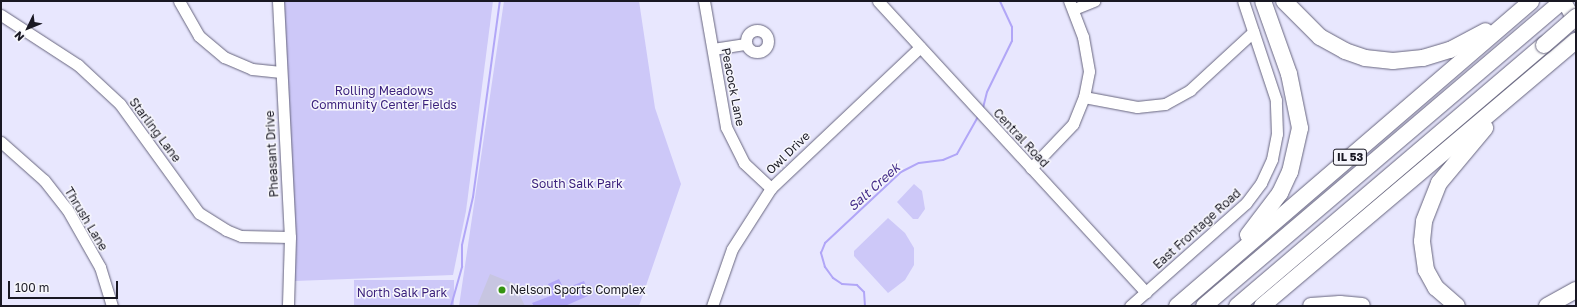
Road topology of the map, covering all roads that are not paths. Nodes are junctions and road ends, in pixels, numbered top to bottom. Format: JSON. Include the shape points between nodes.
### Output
{"nodes":[{"id":1,"x":179,"y":1,"type":"edge"},
{"id":2,"x":278,"y":1,"type":"edge"},
{"id":3,"x":704,"y":1,"type":"edge"},
{"id":4,"x":878,"y":1,"type":"edge"},
{"id":5,"x":1094,"y":1,"type":"edge"},
{"id":6,"x":1243,"y":1,"type":"edge"},
{"id":7,"x":1263,"y":1,"type":"edge"},
{"id":8,"x":1284,"y":1,"type":"edge"},
{"id":9,"x":1563,"y":1,"type":"edge"},
{"id":10,"x":1527,"y":4,"type":"edge"},
{"id":11,"x":1072,"y":5,"type":"edge"},
{"id":12,"x":1,"y":15,"type":"edge"},
{"id":13,"x":1576,"y":17,"type":"edge"},
{"id":14,"x":1576,"y":24,"type":"edge"},
{"id":15,"x":1253,"y":32,"type":"junction"},
{"id":16,"x":1576,"y":41,"type":"edge"},
{"id":17,"x":746,"y":44,"type":"dead end"},
{"id":18,"x":920,"y":47,"type":"junction"},
{"id":19,"x":713,"y":49,"type":"junction"},
{"id":20,"x":281,"y":72,"type":"junction"},
{"id":21,"x":1522,"y":86,"type":"junction"},
{"id":22,"x":1084,"y":97,"type":"junction"},
{"id":23,"x":1,"y":142,"type":"edge"},
{"id":24,"x":1031,"y":168,"type":"junction"},
{"id":25,"x":771,"y":188,"type":"junction"},
{"id":26,"x":290,"y":237,"type":"junction"},
{"id":27,"x":1576,"y":290,"type":"edge"},
{"id":28,"x":1146,"y":292,"type":"junction"},
{"id":29,"x":112,"y":306,"type":"edge"},
{"id":30,"x":288,"y":306,"type":"edge"},
{"id":31,"x":712,"y":306,"type":"edge"},
{"id":32,"x":1130,"y":306,"type":"edge"},
{"id":33,"x":1176,"y":306,"type":"edge"},
{"id":34,"x":1204,"y":306,"type":"edge"},
{"id":35,"x":1237,"y":306,"type":"edge"},
{"id":36,"x":1262,"y":306,"type":"edge"},
{"id":37,"x":1311,"y":306,"type":"edge"},
{"id":38,"x":1362,"y":306,"type":"edge"},
{"id":39,"x":1457,"y":306,"type":"edge"},
{"id":40,"x":1547,"y":306,"type":"edge"}],
"edges":[{"from":1,"to":20,"type":"street","via":[[199,36],[224,57],[252,69]]},
{"from":2,"to":20,"type":"street","name":"Pheasant Drive"},
{"from":3,"to":19,"type":"street","name":"Peacock Lane"},
{"from":4,"to":18,"type":"street","name":"Central Road"},
{"from":5,"to":11,"type":"street"},
{"from":6,"to":15,"type":"street","name":"East Frontage Road"},
{"from":7,"to":33,"type":"highway","via":[[1295,96],[1300,128],[1297,149],[1280,192],[1254,229]]},
{"from":8,"to":10,"type":"highway","via":[[1310,29],[1345,51],[1365,58],[1392,61],[1437,55],[1471,40]]},
{"from":9,"to":14,"type":"main road"},
{"from":9,"to":34,"type":"highway","number":"IL 53"},
{"from":10,"to":33,"type":"highway","number":"IL 53"},
{"from":11,"to":22,"type":"street","via":[[1083,38],[1089,71]]},
{"from":12,"to":26,"type":"street","name":"Starling Lane","via":[[78,65],[120,104],[199,213],[241,236]]},
{"from":13,"to":35,"type":"highway","bridge":true},
{"from":15,"to":22,"type":"street","via":[[1190,90],[1165,104],[1137,107]]},
{"from":15,"to":28,"type":"street","name":"East Frontage Road","via":[[1276,100],[1277,134],[1269,165],[1246,203]]},
{"from":16,"to":21,"type":"highway"},
{"from":17,"to":19,"type":"street"},
{"from":18,"to":24,"type":"street","name":"Central Road"},
{"from":18,"to":25,"type":"street","name":"Owl Drive"},
{"from":19,"to":25,"type":"street","name":"Peacock Lane","via":[[730,139],[744,163]]},
{"from":20,"to":26,"type":"street","name":"Pheasant Drive"},
{"from":21,"to":36,"type":"highway"},
{"from":21,"to":39,"type":"highway","via":[[1453,163],[1439,183],[1427,210],[1422,241],[1426,270],[1436,288]]},
{"from":22,"to":24,"type":"street","via":[[1073,124]]},
{"from":23,"to":29,"type":"street","name":"Thrush Lane","via":[[56,192],[100,267]]},
{"from":24,"to":28,"type":"street","name":"Central Road"},
{"from":25,"to":31,"type":"street","name":"Owl Drive","via":[[732,249]]},
{"from":26,"to":30,"type":"street","name":"Pheasant Drive"},
{"from":27,"to":40,"type":"highway"},
{"from":28,"to":32,"type":"street","name":"East Frontage Road"},
{"from":37,"to":38,"type":"highway"}]}
